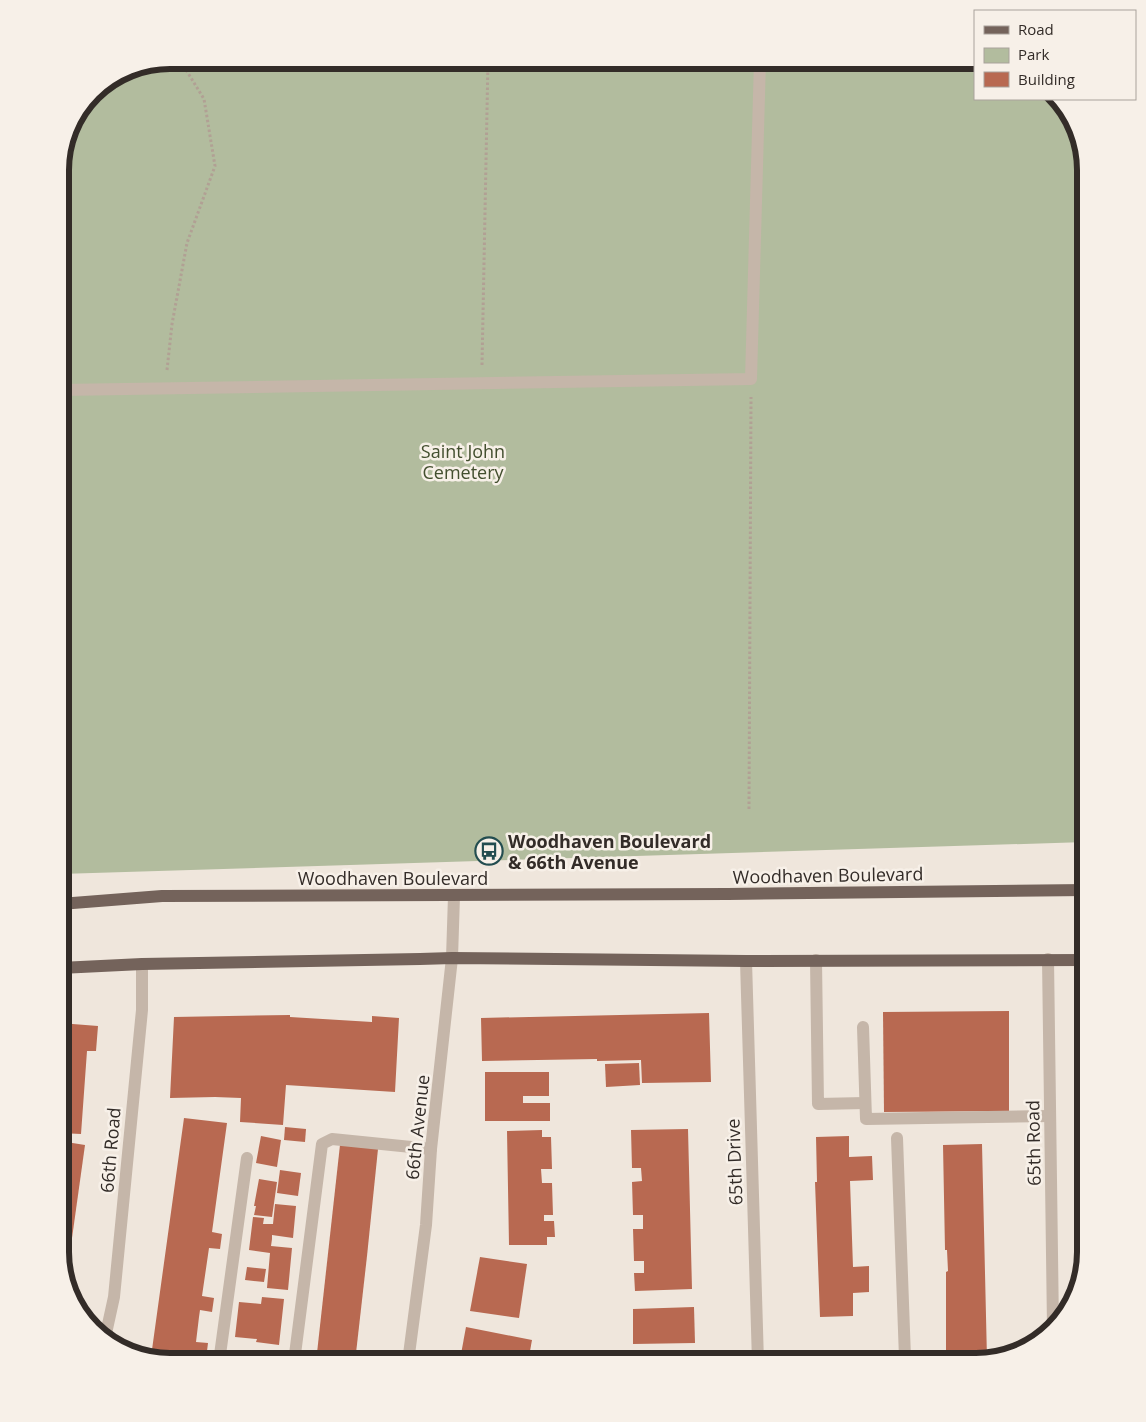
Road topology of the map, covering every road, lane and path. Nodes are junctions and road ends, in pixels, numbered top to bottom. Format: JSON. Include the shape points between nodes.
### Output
{"nodes":[{"id":1,"x":186,"y":69,"type":"edge"},
{"id":2,"x":488,"y":69,"type":"edge"},
{"id":3,"x":760,"y":69,"type":"edge"},
{"id":4,"x":751,"y":379,"type":"junction"},
{"id":5,"x":482,"y":384,"type":"junction"},
{"id":6,"x":164,"y":389,"type":"junction"},
{"id":7,"x":69,"y":390,"type":"edge"},
{"id":8,"x":749,"y":809,"type":"dead end"},
{"id":9,"x":1077,"y":890,"type":"edge"},
{"id":10,"x":454,"y":896,"type":"junction"},
{"id":11,"x":69,"y":903,"type":"edge"},
{"id":12,"x":452,"y":958,"type":"junction"},
{"id":13,"x":1048,"y":959,"type":"junction"},
{"id":14,"x":746,"y":960,"type":"junction"},
{"id":15,"x":816,"y":960,"type":"junction"},
{"id":16,"x":1077,"y":960,"type":"edge"},
{"id":17,"x":142,"y":964,"type":"junction"},
{"id":18,"x":69,"y":968,"type":"edge"},
{"id":19,"x":864,"y":1027,"type":"dead end"},
{"id":20,"x":865,"y":1103,"type":"junction"},
{"id":21,"x":1050,"y":1116,"type":"junction"},
{"id":22,"x":898,"y":1138,"type":"dead end"},
{"id":23,"x":431,"y":1149,"type":"junction"},
{"id":24,"x":247,"y":1158,"type":"dead end"},
{"id":25,"x":1053,"y":1318,"type":"edge"},
{"id":26,"x":107,"y":1331,"type":"edge"},
{"id":27,"x":220,"y":1353,"type":"edge"},
{"id":28,"x":295,"y":1353,"type":"edge"},
{"id":29,"x":409,"y":1353,"type":"edge"},
{"id":30,"x":758,"y":1353,"type":"edge"},
{"id":31,"x":904,"y":1353,"type":"edge"}],
"edges":[{"from":1,"to":6,"type":"path","via":[[204,99],[215,166],[186,243]]},
{"from":2,"to":5,"type":"path"},
{"from":3,"to":4,"type":"street"},
{"from":4,"to":5,"type":"street"},
{"from":4,"to":8,"type":"path"},
{"from":5,"to":6,"type":"street"},
{"from":6,"to":7,"type":"street"},
{"from":9,"to":10,"type":"main road","name":"Woodhaven Boulevard"},
{"from":10,"to":11,"type":"main road","name":"Woodhaven Boulevard","via":[[162,896]]},
{"from":10,"to":12,"type":"street","name":"66th Avenue"},
{"from":12,"to":14,"type":"main road"},
{"from":12,"to":17,"type":"main road"},
{"from":12,"to":23,"type":"street","name":"66th Avenue"},
{"from":13,"to":15,"type":"main road"},
{"from":13,"to":16,"type":"main road"},
{"from":13,"to":21,"type":"street","name":"65th Road"},
{"from":14,"to":15,"type":"main road"},
{"from":14,"to":30,"type":"street","name":"65th Drive"},
{"from":15,"to":20,"type":"street","via":[[818,1104]]},
{"from":17,"to":18,"type":"main road"},
{"from":17,"to":26,"type":"street","name":"66th Road","via":[[142,1010],[114,1297]]},
{"from":19,"to":20,"type":"street"},
{"from":20,"to":21,"type":"street","via":[[866,1120]]},
{"from":21,"to":25,"type":"street","name":"65th Road"},
{"from":22,"to":31,"type":"street"},
{"from":23,"to":28,"type":"street","via":[[332,1139],[322,1144]]},
{"from":23,"to":29,"type":"street","name":"66th Avenue","via":[[426,1225]]},
{"from":24,"to":27,"type":"street"}]}
